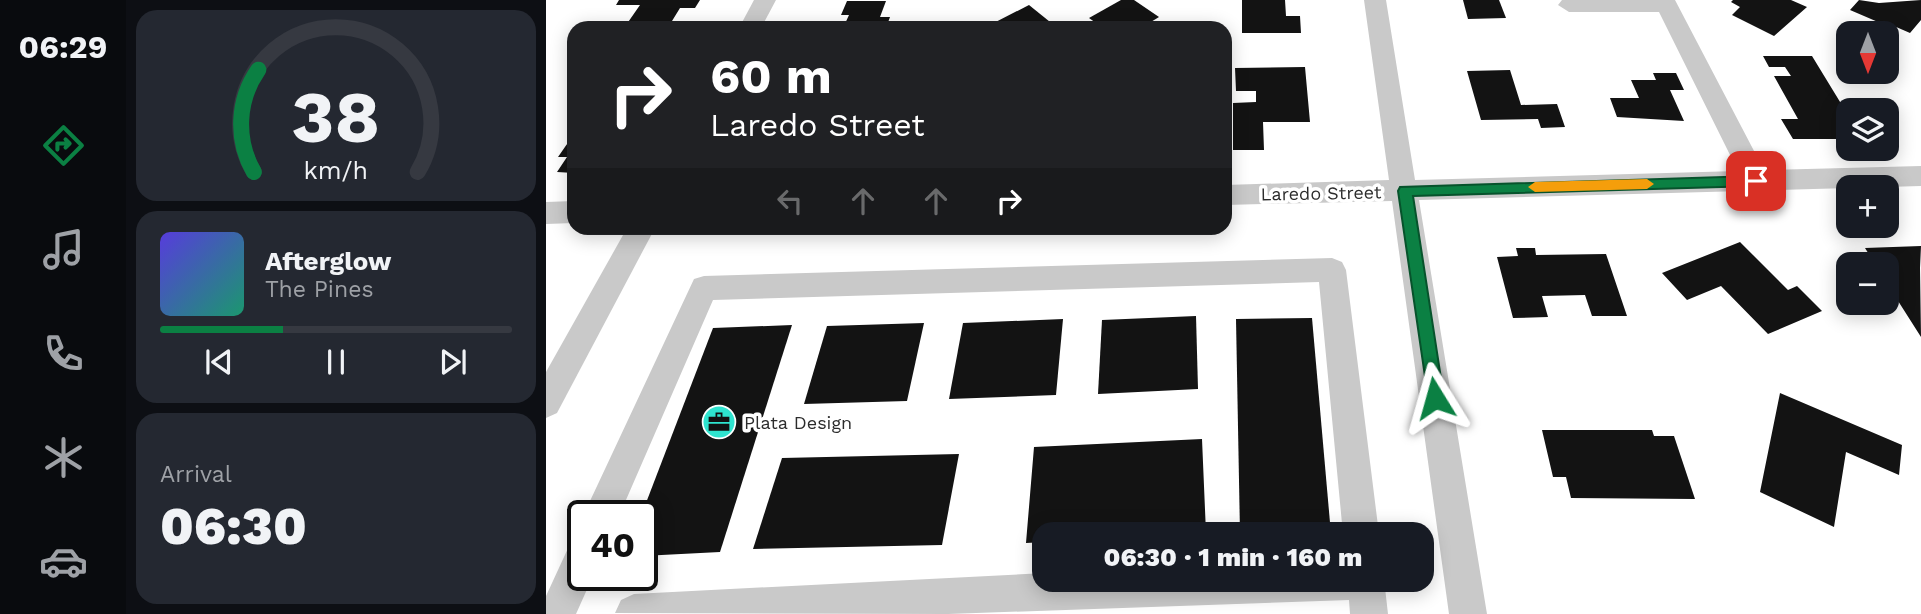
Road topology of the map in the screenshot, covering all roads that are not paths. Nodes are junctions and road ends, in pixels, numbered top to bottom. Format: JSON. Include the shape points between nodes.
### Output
{"nodes":[{"id":1,"x":765,"y":0,"type":"edge"},
{"id":2,"x":1375,"y":0,"type":"edge"},
{"id":3,"x":1569,"y":5,"type":"dead end"},
{"id":4,"x":754,"y":21,"type":"edge"},
{"id":5,"x":1921,"y":176,"type":"edge"},
{"id":6,"x":1756,"y":181,"type":"junction"},
{"id":7,"x":1405,"y":191,"type":"junction"},
{"id":8,"x":1232,"y":195,"type":"edge"},
{"id":9,"x":567,"y":212,"type":"edge"},
{"id":10,"x":546,"y":213,"type":"edge"},
{"id":11,"x":637,"y":235,"type":"edge"},
{"id":12,"x":546,"y":403,"type":"edge"},
{"id":13,"x":608,"y":500,"type":"edge"},
{"id":14,"x":1360,"y":522,"type":"edge"},
{"id":15,"x":568,"y":591,"type":"edge"},
{"id":16,"x":1337,"y":592,"type":"edge"},
{"id":17,"x":974,"y":604,"type":"edge"},
{"id":18,"x":557,"y":614,"type":"edge"},
{"id":19,"x":608,"y":614,"type":"edge"},
{"id":20,"x":633,"y":614,"type":"edge"},
{"id":21,"x":1468,"y":614,"type":"edge"}],
"edges":[{"from":1,"to":4,"type":"street"},
{"from":2,"to":7,"type":"street"},
{"from":3,"to":6,"type":"street","via":[[1667,5]]},
{"from":5,"to":6,"type":"street","name":"Laredo Street"},
{"from":6,"to":7,"type":"street","name":"Laredo Street"},
{"from":7,"to":8,"type":"street","name":"Laredo Street"},
{"from":7,"to":21,"type":"street"},
{"from":9,"to":10,"type":"street"},
{"from":11,"to":12,"type":"street"},
{"from":13,"to":14,"type":"street","via":[[704,288],[1332,270]]},
{"from":15,"to":18,"type":"street"},
{"from":16,"to":17,"type":"street"},
{"from":17,"to":20,"type":"street"},
{"from":19,"to":20,"type":"street"}]}
